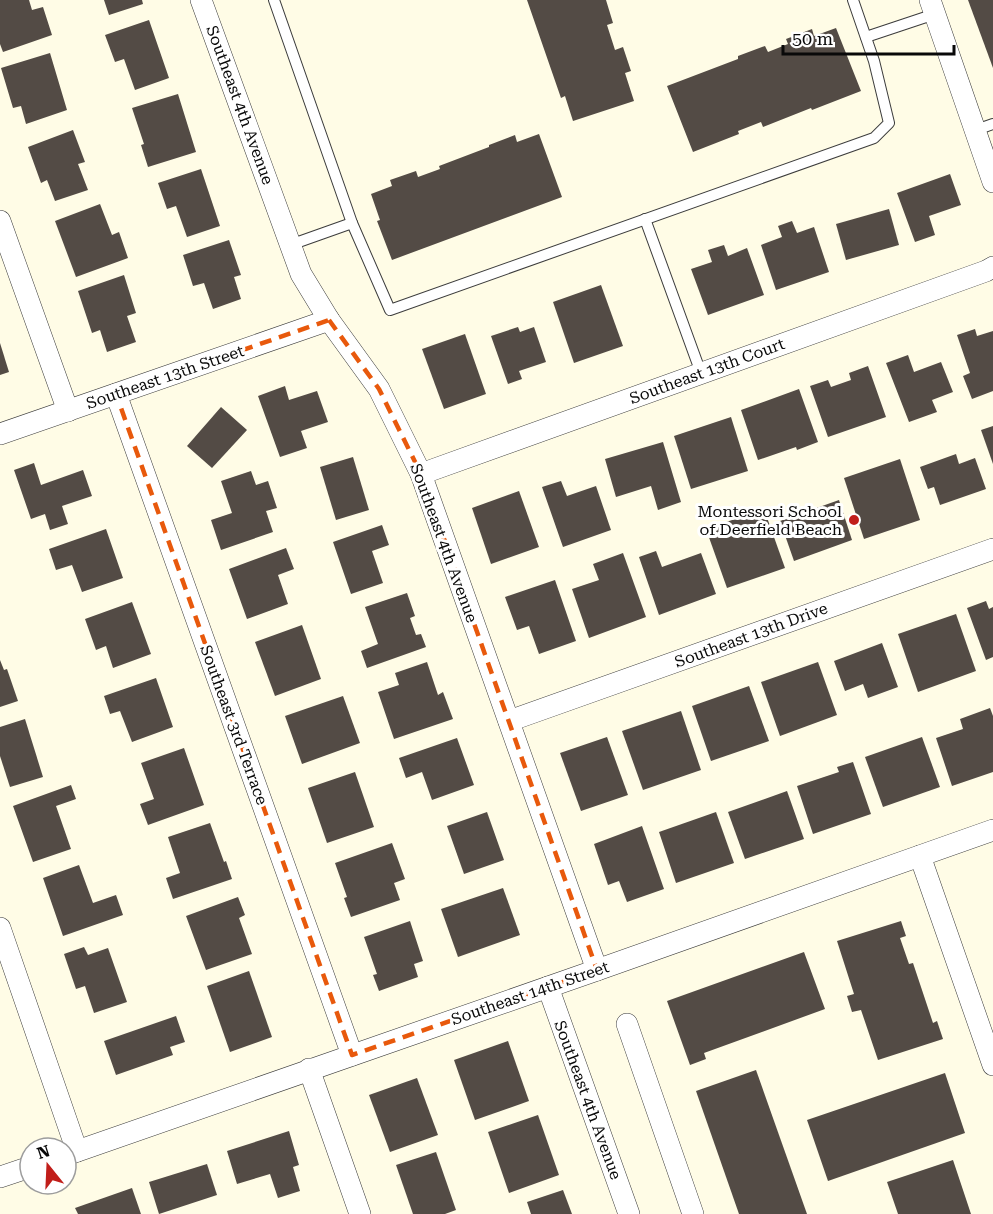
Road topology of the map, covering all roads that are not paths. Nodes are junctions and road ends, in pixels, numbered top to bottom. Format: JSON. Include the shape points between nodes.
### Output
{"nodes":[{"id":1,"x":201,"y":0,"type":"edge"},
{"id":2,"x":274,"y":0,"type":"edge"},
{"id":3,"x":853,"y":0,"type":"edge"},
{"id":4,"x":932,"y":7,"type":"edge"},
{"id":5,"x":866,"y":37,"type":"junction"},
{"id":6,"x":984,"y":127,"type":"edge"},
{"id":7,"x":993,"y":182,"type":"edge"},
{"id":8,"x":645,"y":219,"type":"junction"},
{"id":9,"x":0,"y":221,"type":"edge"},
{"id":10,"x":352,"y":223,"type":"junction"},
{"id":11,"x":290,"y":245,"type":"junction"},
{"id":12,"x":993,"y":267,"type":"edge"},
{"id":13,"x":329,"y":320,"type":"junction"},
{"id":14,"x":701,"y":373,"type":"junction"},
{"id":15,"x":116,"y":394,"type":"junction"},
{"id":16,"x":68,"y":411,"type":"junction"},
{"id":17,"x":0,"y":434,"type":"edge"},
{"id":18,"x":421,"y":474,"type":"junction"},
{"id":19,"x":993,"y":549,"type":"edge"},
{"id":20,"x":509,"y":721,"type":"junction"},
{"id":21,"x":993,"y":830,"type":"edge"},
{"id":22,"x":920,"y":856,"type":"junction"},
{"id":23,"x":0,"y":928,"type":"edge"},
{"id":24,"x":597,"y":970,"type":"junction"},
{"id":25,"x":548,"y":987,"type":"junction"},
{"id":26,"x":627,"y":1024,"type":"dead end"},
{"id":27,"x":352,"y":1056,"type":"junction"},
{"id":28,"x":993,"y":1065,"type":"edge"},
{"id":29,"x":309,"y":1070,"type":"junction"},
{"id":30,"x":67,"y":1136,"type":"edge"},
{"id":31,"x":78,"y":1151,"type":"edge"},
{"id":32,"x":18,"y":1171,"type":"edge"},
{"id":33,"x":0,"y":1177,"type":"edge"},
{"id":34,"x":360,"y":1214,"type":"edge"},
{"id":35,"x":629,"y":1214,"type":"edge"},
{"id":36,"x":693,"y":1214,"type":"edge"}],
"edges":[{"from":1,"to":11,"type":"street","name":"Southeast 4th Avenue"},
{"from":2,"to":10,"type":"lane"},
{"from":3,"to":5,"type":"lane"},
{"from":4,"to":5,"type":"lane"},
{"from":4,"to":6,"type":"street"},
{"from":5,"to":8,"type":"lane","via":[[889,123],[874,138]]},
{"from":6,"to":7,"type":"street"},
{"from":8,"to":10,"type":"lane","via":[[390,310]]},
{"from":8,"to":14,"type":"lane"},
{"from":9,"to":16,"type":"street"},
{"from":10,"to":11,"type":"lane"},
{"from":11,"to":13,"type":"street","name":"Southeast 4th Avenue","via":[[301,274]]},
{"from":12,"to":14,"type":"street","name":"Southeast 13th Court"},
{"from":13,"to":15,"type":"street","name":"Southeast 13th Street"},
{"from":13,"to":18,"type":"street","name":"Southeast 4th Avenue","via":[[379,389]]},
{"from":14,"to":18,"type":"street","name":"Southeast 13th Court"},
{"from":15,"to":16,"type":"street","name":"Southeast 13th Street"},
{"from":15,"to":27,"type":"street","name":"Southeast 3rd Terrace"},
{"from":16,"to":17,"type":"street","name":"Southeast 13th Street"},
{"from":18,"to":20,"type":"street","name":"Southeast 4th Avenue"},
{"from":19,"to":20,"type":"street","name":"Southeast 13th Drive"},
{"from":20,"to":24,"type":"street","name":"Southeast 4th Avenue"},
{"from":21,"to":22,"type":"street","name":"Southeast 14th Street"},
{"from":22,"to":24,"type":"street","name":"Southeast 14th Street"},
{"from":22,"to":28,"type":"street"},
{"from":23,"to":30,"type":"street"},
{"from":24,"to":25,"type":"street","name":"Southeast 14th Street"},
{"from":25,"to":27,"type":"street","name":"Southeast 14th Street"},
{"from":25,"to":35,"type":"street","name":"Southeast 4th Avenue"},
{"from":26,"to":36,"type":"street"},
{"from":27,"to":29,"type":"street","name":"Southeast 14th Street"},
{"from":29,"to":31,"type":"street","name":"Southeast 14th Street"},
{"from":29,"to":34,"type":"street"},
{"from":32,"to":33,"type":"street"}]}
